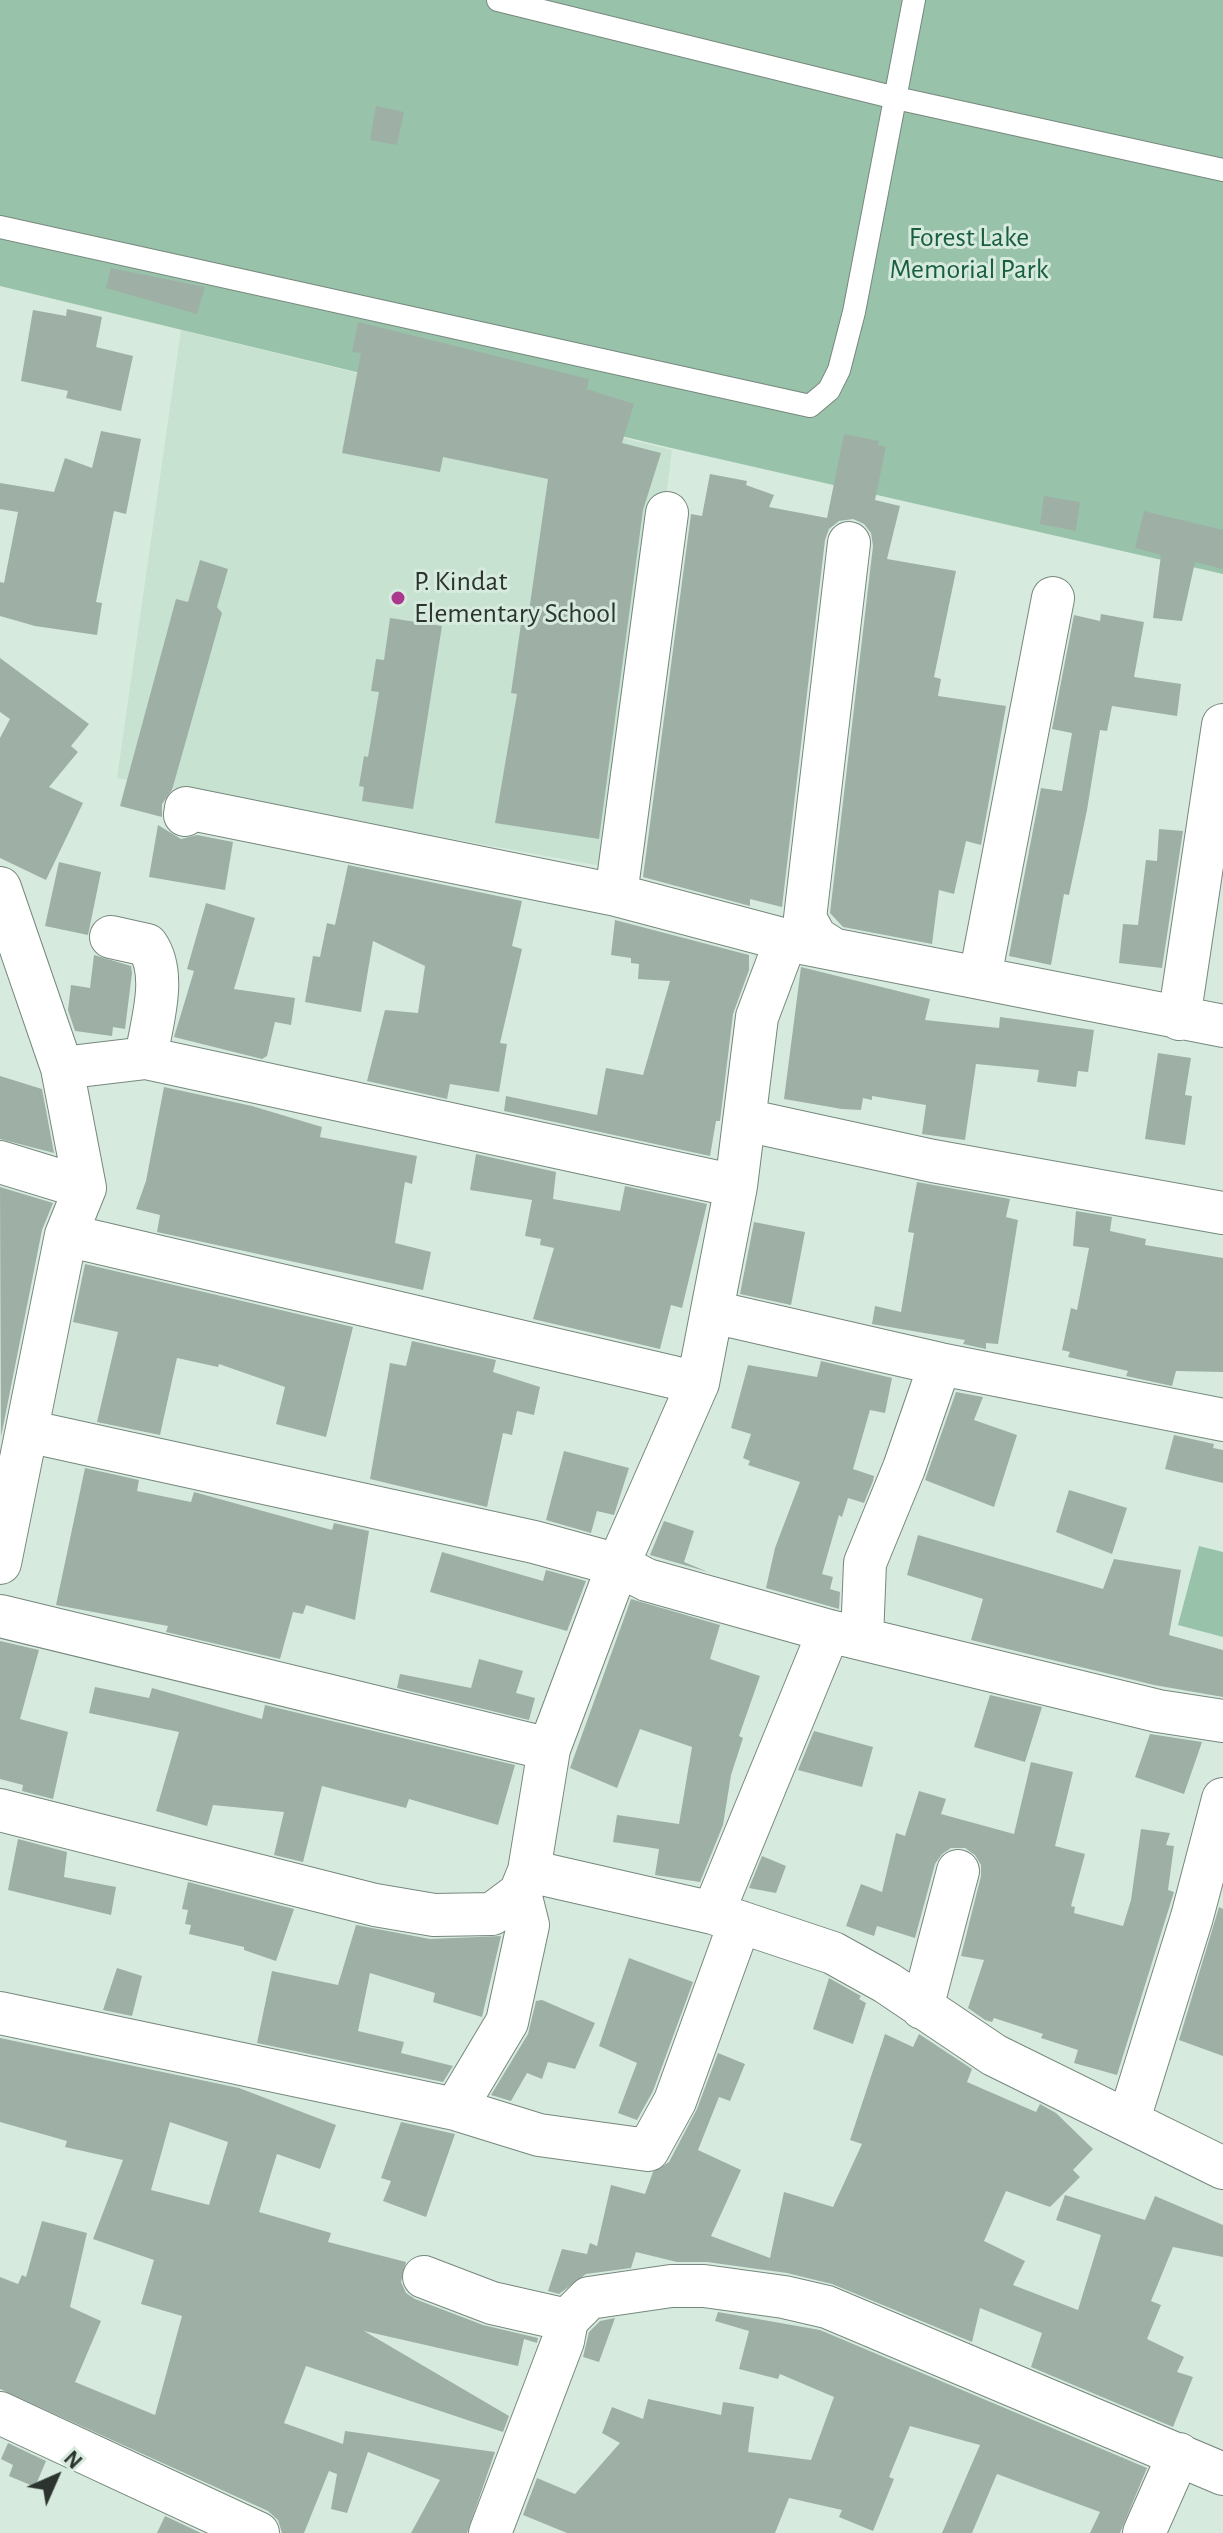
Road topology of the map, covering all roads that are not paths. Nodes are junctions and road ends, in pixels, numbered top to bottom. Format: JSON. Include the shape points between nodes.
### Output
{"nodes":[{"id":1,"x":498,"y":0,"type":"edge"},
{"id":2,"x":914,"y":0,"type":"edge"},
{"id":3,"x":896,"y":98,"type":"junction"},
{"id":4,"x":1223,"y":170,"type":"edge"},
{"id":5,"x":0,"y":227,"type":"edge"},
{"id":6,"x":667,"y":513,"type":"dead end"},
{"id":7,"x":849,"y":543,"type":"dead end"},
{"id":8,"x":1053,"y":598,"type":"dead end"},
{"id":9,"x":1223,"y":725,"type":"edge"},
{"id":10,"x":185,"y":815,"type":"dead end"},
{"id":11,"x":0,"y":888,"type":"edge"},
{"id":12,"x":616,"y":895,"type":"junction"},
{"id":13,"x":111,"y":937,"type":"dead end"},
{"id":14,"x":786,"y":940,"type":"junction"},
{"id":15,"x":830,"y":947,"type":"junction"},
{"id":16,"x":13,"y":970,"type":"edge"},
{"id":17,"x":980,"y":977,"type":"junction"},
{"id":18,"x":1179,"y":1019,"type":"junction"},
{"id":19,"x":1223,"y":1026,"type":"edge"},
{"id":20,"x":146,"y":1058,"type":"junction"},
{"id":21,"x":62,"y":1068,"type":"junction"},
{"id":22,"x":745,"y":1120,"type":"junction"},
{"id":23,"x":0,"y":1162,"type":"edge"},
{"id":24,"x":736,"y":1186,"type":"junction"},
{"id":25,"x":85,"y":1188,"type":"junction"},
{"id":26,"x":1223,"y":1213,"type":"edge"},
{"id":27,"x":66,"y":1235,"type":"junction"},
{"id":28,"x":713,"y":1312,"type":"junction"},
{"id":29,"x":940,"y":1364,"type":"junction"},
{"id":30,"x":698,"y":1383,"type":"junction"},
{"id":31,"x":1223,"y":1420,"type":"edge"},
{"id":32,"x":27,"y":1431,"type":"junction"},
{"id":33,"x":0,"y":1563,"type":"edge"},
{"id":34,"x":618,"y":1565,"type":"junction"},
{"id":35,"x":0,"y":1616,"type":"edge"},
{"id":36,"x":846,"y":1635,"type":"junction"},
{"id":37,"x":1223,"y":1721,"type":"edge"},
{"id":38,"x":549,"y":1749,"type":"junction"},
{"id":39,"x":1223,"y":1799,"type":"edge"},
{"id":40,"x":0,"y":1810,"type":"edge"},
{"id":41,"x":958,"y":1871,"type":"dead end"},
{"id":42,"x":525,"y":1882,"type":"junction"},
{"id":43,"x":726,"y":1917,"type":"junction"},
{"id":44,"x":922,"y":2008,"type":"junction"},
{"id":45,"x":0,"y":2013,"type":"edge"},
{"id":46,"x":455,"y":2109,"type":"junction"},
{"id":47,"x":1129,"y":2119,"type":"junction"},
{"id":48,"x":1223,"y":2168,"type":"edge"},
{"id":49,"x":424,"y":2277,"type":"dead end"},
{"id":50,"x":567,"y":2320,"type":"junction"},
{"id":51,"x":0,"y":2413,"type":"edge"},
{"id":52,"x":1179,"y":2454,"type":"junction"},
{"id":53,"x":1223,"y":2474,"type":"edge"},
{"id":54,"x":258,"y":2533,"type":"edge"},
{"id":55,"x":490,"y":2533,"type":"edge"},
{"id":56,"x":1144,"y":2533,"type":"edge"}],
"edges":[{"from":1,"to":3,"type":"lane"},
{"from":2,"to":3,"type":"lane"},
{"from":3,"to":4,"type":"lane"},
{"from":3,"to":5,"type":"lane","via":[[839,370],[829,390],[810,406]]},
{"from":6,"to":12,"type":"street"},
{"from":7,"to":15,"type":"street","via":[[805,918],[816,938]]},
{"from":8,"to":17,"type":"street"},
{"from":9,"to":18,"type":"street"},
{"from":10,"to":12,"type":"street","via":[[186,808]]},
{"from":11,"to":16,"type":"street"},
{"from":12,"to":14,"type":"street"},
{"from":13,"to":20,"type":"street","via":[[147,945],[155,957]]},
{"from":14,"to":15,"type":"street"},
{"from":14,"to":22,"type":"street","via":[[757,1017]]},
{"from":15,"to":17,"type":"street"},
{"from":16,"to":21,"type":"street"},
{"from":17,"to":18,"type":"street"},
{"from":18,"to":19,"type":"street"},
{"from":20,"to":21,"type":"street"},
{"from":20,"to":24,"type":"street"},
{"from":21,"to":25,"type":"street"},
{"from":22,"to":24,"type":"street"},
{"from":22,"to":26,"type":"street","via":[[948,1164]]},
{"from":23,"to":25,"type":"street"},
{"from":24,"to":28,"type":"street"},
{"from":25,"to":27,"type":"street"},
{"from":27,"to":30,"type":"street"},
{"from":27,"to":32,"type":"street"},
{"from":28,"to":29,"type":"street"},
{"from":28,"to":30,"type":"street"},
{"from":29,"to":31,"type":"street"},
{"from":29,"to":36,"type":"street","via":[[865,1563]]},
{"from":30,"to":34,"type":"street"},
{"from":32,"to":33,"type":"street"},
{"from":32,"to":34,"type":"street","via":[[405,1511]]},
{"from":34,"to":36,"type":"street","via":[[647,1580]]},
{"from":34,"to":38,"type":"street"},
{"from":35,"to":38,"type":"street"},
{"from":36,"to":37,"type":"street","via":[[1158,1711]]},
{"from":36,"to":43,"type":"street"},
{"from":38,"to":42,"type":"street"},
{"from":39,"to":47,"type":"street"},
{"from":40,"to":42,"type":"street","via":[[375,1905],[434,1915],[492,1914]]},
{"from":41,"to":44,"type":"street"},
{"from":42,"to":43,"type":"street"},
{"from":42,"to":46,"type":"street","via":[[528,1925],[507,2022]]},
{"from":43,"to":44,"type":"street","via":[[833,1953]]},
{"from":43,"to":46,"type":"street","via":[[675,2101],[648,2150],[539,2135]]},
{"from":44,"to":47,"type":"street","via":[[994,2055]]},
{"from":45,"to":46,"type":"street"},
{"from":47,"to":48,"type":"street"},
{"from":49,"to":50,"type":"street","via":[[492,2303]]},
{"from":50,"to":52,"type":"street","via":[[589,2298],[671,2286],[784,2297],[827,2307]]},
{"from":50,"to":55,"type":"street"},
{"from":51,"to":54,"type":"street"},
{"from":52,"to":53,"type":"street"},
{"from":52,"to":56,"type":"street"}]}
